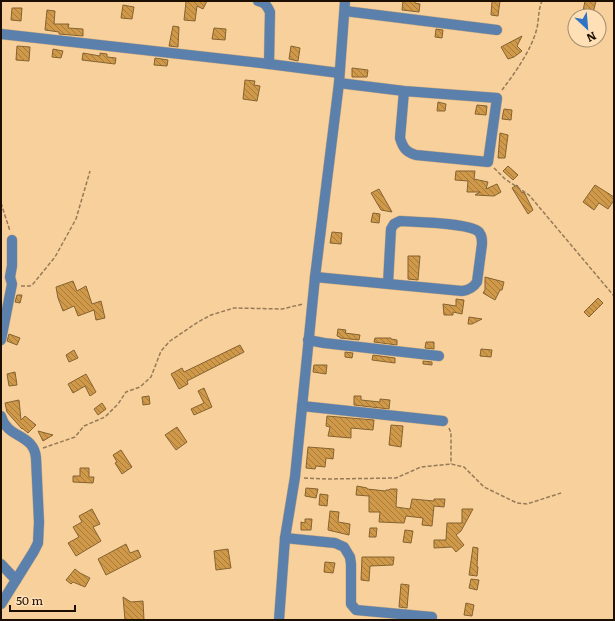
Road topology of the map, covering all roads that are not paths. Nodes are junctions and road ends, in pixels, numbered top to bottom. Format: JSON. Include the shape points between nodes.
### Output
{"nodes":[{"id":1,"x":258,"y":1,"type":"edge"},
{"id":2,"x":345,"y":6,"type":"edge"},
{"id":3,"x":497,"y":30,"type":"dead end"},
{"id":4,"x":1,"y":34,"type":"edge"},
{"id":5,"x":269,"y":64,"type":"junction"},
{"id":6,"x":339,"y":78,"type":"junction"},
{"id":7,"x":404,"y":91,"type":"junction"},
{"id":8,"x":12,"y":240,"type":"road end"},
{"id":9,"x":315,"y":277,"type":"junction"},
{"id":10,"x":388,"y":284,"type":"junction"},
{"id":11,"x":1,"y":340,"type":"edge"},
{"id":12,"x":308,"y":340,"type":"junction"},
{"id":13,"x":439,"y":356,"type":"dead end"},
{"id":14,"x":302,"y":406,"type":"junction"},
{"id":15,"x":1,"y":416,"type":"edge"},
{"id":16,"x":443,"y":421,"type":"road end"},
{"id":17,"x":285,"y":538,"type":"junction"},
{"id":18,"x":1,"y":564,"type":"edge"},
{"id":19,"x":16,"y":580,"type":"junction"},
{"id":20,"x":1,"y":604,"type":"edge"},
{"id":21,"x":432,"y":617,"type":"dead end"},
{"id":22,"x":279,"y":620,"type":"edge"}],
"edges":[{"from":1,"to":5,"type":"street","via":[[267,6],[270,12]]},
{"from":2,"to":3,"type":"street"},
{"from":2,"to":6,"type":"street"},
{"from":4,"to":5,"type":"street"},
{"from":5,"to":6,"type":"street"},
{"from":6,"to":7,"type":"street"},
{"from":6,"to":9,"type":"street"},
{"from":7,"to":7,"type":"street","via":[[400,138],[408,152],[488,162],[496,98]]},
{"from":8,"to":11,"type":"street","via":[[12,284]]},
{"from":9,"to":10,"type":"street"},
{"from":9,"to":12,"type":"street"},
{"from":10,"to":10,"type":"street","via":[[462,291],[473,288],[482,244],[480,233],[451,224],[400,221],[394,224],[390,229]]},
{"from":12,"to":13,"type":"street"},
{"from":12,"to":14,"type":"street"},
{"from":14,"to":16,"type":"street"},
{"from":14,"to":17,"type":"street","via":[[295,477]]},
{"from":15,"to":19,"type":"street","via":[[6,427],[36,450],[38,543]]},
{"from":17,"to":21,"type":"street","via":[[335,543],[344,547],[350,557],[351,604],[356,610]]},
{"from":17,"to":22,"type":"street"},
{"from":18,"to":19,"type":"street"},
{"from":19,"to":20,"type":"street"}]}
